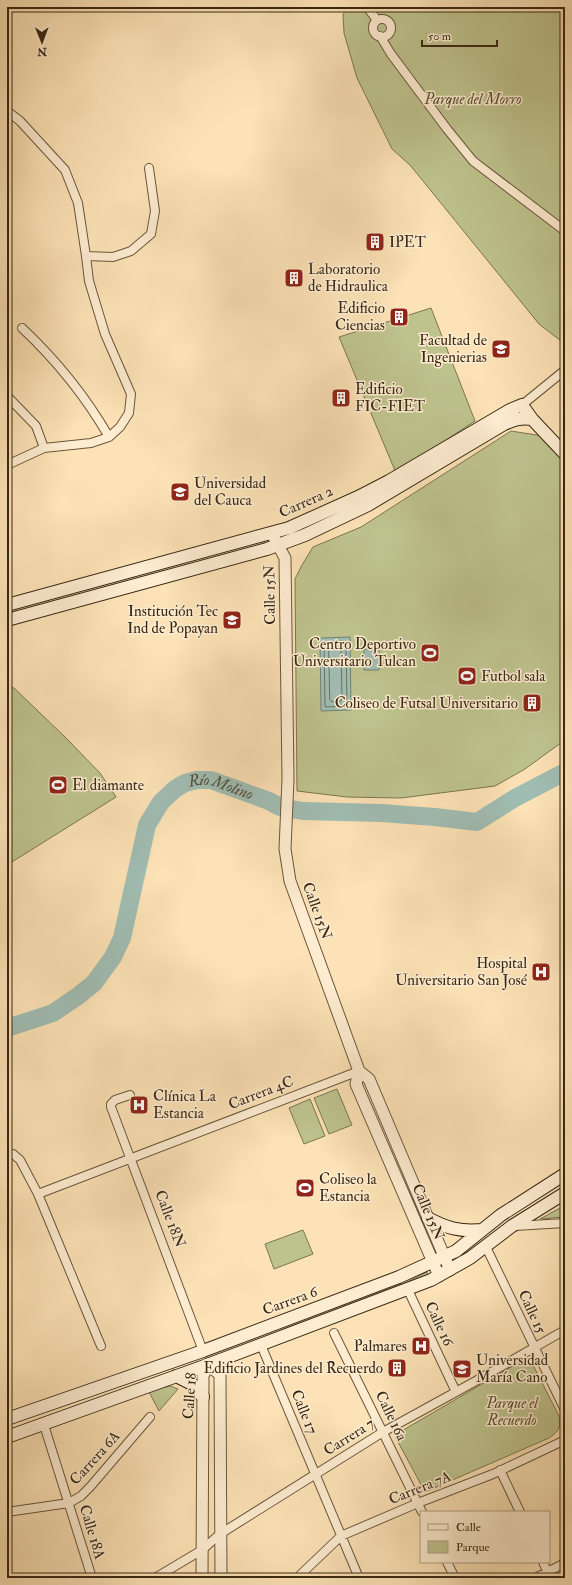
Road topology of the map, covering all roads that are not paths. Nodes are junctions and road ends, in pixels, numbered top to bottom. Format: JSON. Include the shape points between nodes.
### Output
{"nodes":[{"id":1,"x":367,"y":7,"type":"edge"},
{"id":2,"x":377,"y":20,"type":"junction"},
{"id":3,"x":380,"y":36,"type":"junction"},
{"id":4,"x":7,"y":111,"type":"edge"},
{"id":5,"x":149,"y":168,"type":"dead end"},
{"id":6,"x":565,"y":230,"type":"edge"},
{"id":7,"x":86,"y":256,"type":"junction"},
{"id":8,"x":22,"y":328,"type":"dead end"},
{"id":9,"x":565,"y":370,"type":"edge"},
{"id":10,"x":7,"y":396,"type":"edge"},
{"id":11,"x":522,"y":405,"type":"junction"},
{"id":12,"x":528,"y":419,"type":"junction"},
{"id":13,"x":109,"y":437,"type":"junction"},
{"id":14,"x":44,"y":448,"type":"junction"},
{"id":15,"x":565,"y":454,"type":"edge"},
{"id":16,"x":7,"y":465,"type":"edge"},
{"id":17,"x":272,"y":534,"type":"junction"},
{"id":18,"x":278,"y":545,"type":"junction"},
{"id":19,"x":7,"y":605,"type":"edge"},
{"id":20,"x":7,"y":620,"type":"edge"},
{"id":21,"x":359,"y":1070,"type":"junction"},
{"id":22,"x":130,"y":1095,"type":"dead end"},
{"id":23,"x":7,"y":1156,"type":"edge"},
{"id":24,"x":130,"y":1157,"type":"junction"},
{"id":25,"x":565,"y":1174,"type":"edge"},
{"id":26,"x":565,"y":1193,"type":"edge"},
{"id":27,"x":38,"y":1194,"type":"junction"},
{"id":28,"x":428,"y":1218,"type":"junction"},
{"id":29,"x":565,"y":1223,"type":"edge"},
{"id":30,"x":512,"y":1226,"type":"junction"},
{"id":31,"x":481,"y":1230,"type":"junction"},
{"id":32,"x":486,"y":1246,"type":"junction"},
{"id":33,"x":445,"y":1256,"type":"junction"},
{"id":34,"x":433,"y":1262,"type":"junction"},
{"id":35,"x":450,"y":1270,"type":"junction"},
{"id":36,"x":439,"y":1276,"type":"junction"},
{"id":37,"x":408,"y":1290,"type":"junction"},
{"id":38,"x":565,"y":1330,"type":"edge"},
{"id":39,"x":334,"y":1333,"type":"dead end"},
{"id":40,"x":261,"y":1345,"type":"junction"},
{"id":41,"x":101,"y":1346,"type":"dead end"},
{"id":42,"x":534,"y":1348,"type":"junction"},
{"id":43,"x":203,"y":1351,"type":"junction"},
{"id":44,"x":208,"y":1364,"type":"junction"},
{"id":45,"x":176,"y":1376,"type":"junction"},
{"id":46,"x":456,"y":1392,"type":"junction"},
{"id":47,"x":203,"y":1397,"type":"junction"},
{"id":48,"x":565,"y":1410,"type":"edge"},
{"id":49,"x":150,"y":1417,"type":"dead end"},
{"id":50,"x":7,"y":1419,"type":"edge"},
{"id":51,"x":44,"y":1424,"type":"junction"},
{"id":52,"x":383,"y":1432,"type":"junction"},
{"id":53,"x":7,"y":1437,"type":"edge"},
{"id":54,"x":565,"y":1440,"type":"edge"},
{"id":55,"x":500,"y":1470,"type":"junction"},
{"id":56,"x":315,"y":1475,"type":"junction"},
{"id":57,"x":69,"y":1503,"type":"junction"},
{"id":58,"x":418,"y":1503,"type":"junction"},
{"id":59,"x":422,"y":1511,"type":"edge"},
{"id":60,"x":520,"y":1511,"type":"edge"},
{"id":61,"x":7,"y":1512,"type":"edge"},
{"id":62,"x":220,"y":1534,"type":"junction"},
{"id":63,"x":341,"y":1536,"type":"junction"},
{"id":64,"x":202,"y":1550,"type":"junction"},
{"id":65,"x":448,"y":1563,"type":"edge"},
{"id":66,"x":543,"y":1563,"type":"edge"},
{"id":67,"x":565,"y":1563,"type":"edge"},
{"id":68,"x":549,"y":1575,"type":"edge"},
{"id":69,"x":92,"y":1578,"type":"edge"},
{"id":70,"x":155,"y":1578,"type":"edge"},
{"id":71,"x":202,"y":1578,"type":"edge"},
{"id":72,"x":222,"y":1578,"type":"edge"},
{"id":73,"x":297,"y":1578,"type":"edge"},
{"id":74,"x":359,"y":1578,"type":"edge"},
{"id":75,"x":455,"y":1578,"type":"edge"},
{"id":76,"x":535,"y":1578,"type":"edge"}],
"edges":[{"from":1,"to":2,"type":"street"},
{"from":2,"to":3,"type":"street","via":[[373,29]]},
{"from":2,"to":3,"type":"street","via":[[386,20],[390,27],[386,35]]},
{"from":3,"to":6,"type":"street","via":[[442,124],[473,161]]},
{"from":4,"to":7,"type":"street","via":[[20,121],[65,170],[78,203]]},
{"from":5,"to":7,"type":"street","via":[[155,211],[151,234],[132,251],[113,257]]},
{"from":7,"to":13,"type":"street","via":[[89,281],[106,334],[131,394],[129,413],[120,427]]},
{"from":8,"to":13,"type":"street","via":[[46,350],[94,411]]},
{"from":9,"to":11,"type":"street","name":"Carrera 2"},
{"from":10,"to":14,"type":"street","via":[[36,426]]},
{"from":11,"to":12,"type":"main road"},
{"from":11,"to":17,"type":"main road","name":"Carrera 2","via":[[472,431],[383,484]]},
{"from":12,"to":15,"type":"main road"},
{"from":12,"to":18,"type":"main road","name":"Carrera 2","via":[[516,419],[504,424],[368,506]]},
{"from":13,"to":14,"type":"street","via":[[91,443]]},
{"from":14,"to":16,"type":"street"},
{"from":17,"to":18,"type":"street","name":"Calle 15N"},
{"from":17,"to":19,"type":"main road","name":"Carrera 2"},
{"from":18,"to":20,"type":"main road","name":"Carrera 2"},
{"from":18,"to":21,"type":"street","name":"Calle 15N","via":[[285,558],[288,779],[285,849],[290,881]]},
{"from":21,"to":24,"type":"street","name":"Carrera 4C"},
{"from":21,"to":28,"type":"street","via":[[369,1079]]},
{"from":21,"to":34,"type":"street","name":"Calle 15N","via":[[356,1084]]},
{"from":22,"to":24,"type":"street","name":"Calle 18N","via":[[111,1104]]},
{"from":23,"to":27,"type":"street","via":[[12,1154],[20,1160]]},
{"from":24,"to":27,"type":"street","name":"Carrera 4C"},
{"from":24,"to":43,"type":"street","name":"Calle 18N"},
{"from":25,"to":31,"type":"main road","name":"Carrera 6","via":[[501,1214]]},
{"from":26,"to":30,"type":"main road","name":"Carrera 6"},
{"from":27,"to":41,"type":"street"},
{"from":28,"to":31,"type":"main road","via":[[456,1230]]},
{"from":28,"to":33,"type":"street"},
{"from":29,"to":30,"type":"street"},
{"from":30,"to":32,"type":"main road","name":"Carrera 6"},
{"from":31,"to":33,"type":"main road","name":"Carrera 6"},
{"from":32,"to":35,"type":"main road","name":"Carrera 6"},
{"from":32,"to":42,"type":"street","name":"Calle 15"},
{"from":33,"to":34,"type":"main road","name":"Carrera 6"},
{"from":33,"to":35,"type":"street"},
{"from":34,"to":36,"type":"street","name":"Calle 15N"},
{"from":34,"to":43,"type":"main road","name":"Carrera 6","via":[[399,1278]]},
{"from":35,"to":36,"type":"main road","name":"Carrera 6"},
{"from":36,"to":37,"type":"main road","name":"Carrera 6"},
{"from":37,"to":40,"type":"main road","name":"Carrera 6"},
{"from":37,"to":46,"type":"street","name":"Calle 16"},
{"from":38,"to":42,"type":"street","name":"Carrera 7"},
{"from":39,"to":52,"type":"street","name":"Calle 16a"},
{"from":40,"to":44,"type":"main road","name":"Carrera 6"},
{"from":40,"to":56,"type":"street","name":"Calle 17"},
{"from":42,"to":46,"type":"street","name":"Carrera 7"},
{"from":42,"to":48,"type":"street","name":"Calle 15"},
{"from":43,"to":44,"type":"street","name":"Calle 18N"},
{"from":43,"to":50,"type":"main road","name":"Carrera 6"},
{"from":44,"to":45,"type":"main road","name":"Carrera 6"},
{"from":44,"to":47,"type":"street","name":"Calle 18","via":[[203,1376]]},
{"from":44,"to":62,"type":"street","name":"Calle 18","via":[[220,1375]]},
{"from":45,"to":47,"type":"main road","via":[[192,1384]]},
{"from":45,"to":51,"type":"main road","name":"Carrera 6"},
{"from":46,"to":52,"type":"street","name":"Carrera 7"},
{"from":47,"to":64,"type":"street","name":"Calle 18"},
{"from":49,"to":57,"type":"street","name":"Carrera 6A","via":[[90,1487]]},
{"from":51,"to":53,"type":"main road","name":"Carrera 6"},
{"from":51,"to":57,"type":"street","name":"Calle 18A"},
{"from":52,"to":56,"type":"street","name":"Carrera 7"},
{"from":52,"to":58,"type":"street","name":"Calle 16a"},
{"from":54,"to":55,"type":"street","name":"Carrera 7A"},
{"from":55,"to":58,"type":"street","name":"Carrera 7A"},
{"from":55,"to":60,"type":"street"},
{"from":56,"to":62,"type":"street","name":"Carrera 7"},
{"from":56,"to":63,"type":"street","name":"Calle 17"},
{"from":57,"to":61,"type":"street","name":"Carrera 6A"},
{"from":57,"to":69,"type":"street","name":"Calle 18A"},
{"from":58,"to":59,"type":"street","name":"Calle 16a"},
{"from":58,"to":63,"type":"street","name":"Carrera 7A"},
{"from":62,"to":64,"type":"street","name":"Carrera 7"},
{"from":62,"to":72,"type":"street","name":"Calle 18"},
{"from":63,"to":73,"type":"street","name":"Carrera 7A"},
{"from":63,"to":74,"type":"street","name":"Calle 17"},
{"from":64,"to":70,"type":"street","name":"Carrera 7"},
{"from":64,"to":71,"type":"street","name":"Calle 18"},
{"from":65,"to":75,"type":"street"},
{"from":66,"to":68,"type":"street"},
{"from":67,"to":68,"type":"street"},
{"from":68,"to":76,"type":"street"}]}
